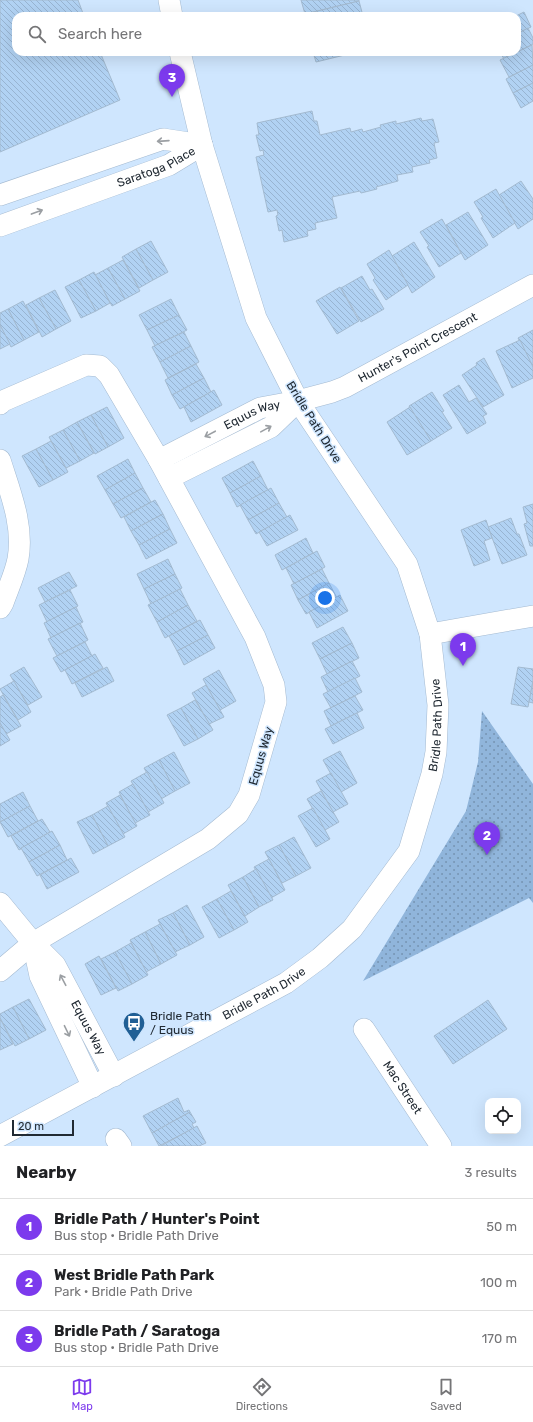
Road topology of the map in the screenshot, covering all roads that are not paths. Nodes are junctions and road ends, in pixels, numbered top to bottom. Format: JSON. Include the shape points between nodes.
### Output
{"nodes":[{"id":1,"x":169,"y":0,"type":"edge"},
{"id":2,"x":171,"y":12,"type":"edge"},
{"id":3,"x":181,"y":56,"type":"edge"},
{"id":4,"x":202,"y":145,"type":"junction"},
{"id":5,"x":0,"y":195,"type":"edge"},
{"id":6,"x":0,"y":226,"type":"edge"},
{"id":7,"x":533,"y":285,"type":"edge"},
{"id":8,"x":298,"y":401,"type":"junction"},
{"id":9,"x":0,"y":404,"type":"edge"},
{"id":10,"x":0,"y":460,"type":"edge"},
{"id":11,"x":159,"y":460,"type":"junction"},
{"id":12,"x":169,"y":478,"type":"junction"},
{"id":13,"x":0,"y":608,"type":"edge"},
{"id":14,"x":533,"y":616,"type":"edge"},
{"id":15,"x":430,"y":634,"type":"junction"},
{"id":16,"x":0,"y":903,"type":"edge"},
{"id":17,"x":33,"y":943,"type":"junction"},
{"id":18,"x":0,"y":971,"type":"edge"},
{"id":19,"x":364,"y":1029,"type":"dead end"},
{"id":20,"x":114,"y":1076,"type":"junction"},
{"id":21,"x":93,"y":1087,"type":"junction"},
{"id":22,"x":0,"y":1136,"type":"edge"},
{"id":23,"x":441,"y":1146,"type":"edge"}],
"edges":[{"from":1,"to":2,"type":"street"},
{"from":3,"to":4,"type":"street","name":"Bridle Path Drive"},
{"from":4,"to":5,"type":"street","name":"Saratoga Place","one_way":true,"via":[[163,139]]},
{"from":6,"to":4,"type":"street","name":"Saratoga Place","one_way":true,"via":[[169,165]]},
{"from":4,"to":8,"type":"street","name":"Bridle Path Drive","via":[[256,318]]},
{"from":7,"to":8,"type":"street","name":"Hunter's Point Crescent","via":[[345,387]]},
{"from":8,"to":11,"type":"street","name":"Equus Way","one_way":true,"via":[[260,408]]},
{"from":12,"to":8,"type":"street","name":"Equus Way","one_way":true,"via":[[271,427]]},
{"from":8,"to":15,"type":"street","name":"Bridle Path Drive","via":[[407,564]]},
{"from":9,"to":11,"type":"street","name":"Equus Way","via":[[86,365],[100,366],[109,375]]},
{"from":10,"to":13,"type":"street","via":[[15,508],[20,535],[18,560]]},
{"from":11,"to":12,"type":"street","name":"Equus Way"},
{"from":12,"to":17,"type":"street","name":"Equus Way","via":[[255,637],[274,685],[276,702],[250,796],[238,814],[208,839]]},
{"from":14,"to":15,"type":"street"},
{"from":15,"to":20,"type":"street","name":"Bridle Path Drive","via":[[438,705],[436,752],[409,851],[352,929],[320,958],[286,983]]},
{"from":16,"to":17,"type":"street","name":"Equus Way"},
{"from":17,"to":18,"type":"street","name":"Equus Way"},
{"from":20,"to":17,"type":"street","name":"Equus Way","one_way":true,"via":[[55,965]]},
{"from":17,"to":21,"type":"street","name":"Equus Way","one_way":true,"via":[[40,976]]},
{"from":19,"to":23,"type":"street","name":"Mac Street"},
{"from":20,"to":21,"type":"street","name":"Bridle Path Drive"},
{"from":21,"to":22,"type":"street","name":"Bridle Path Drive"}]}
